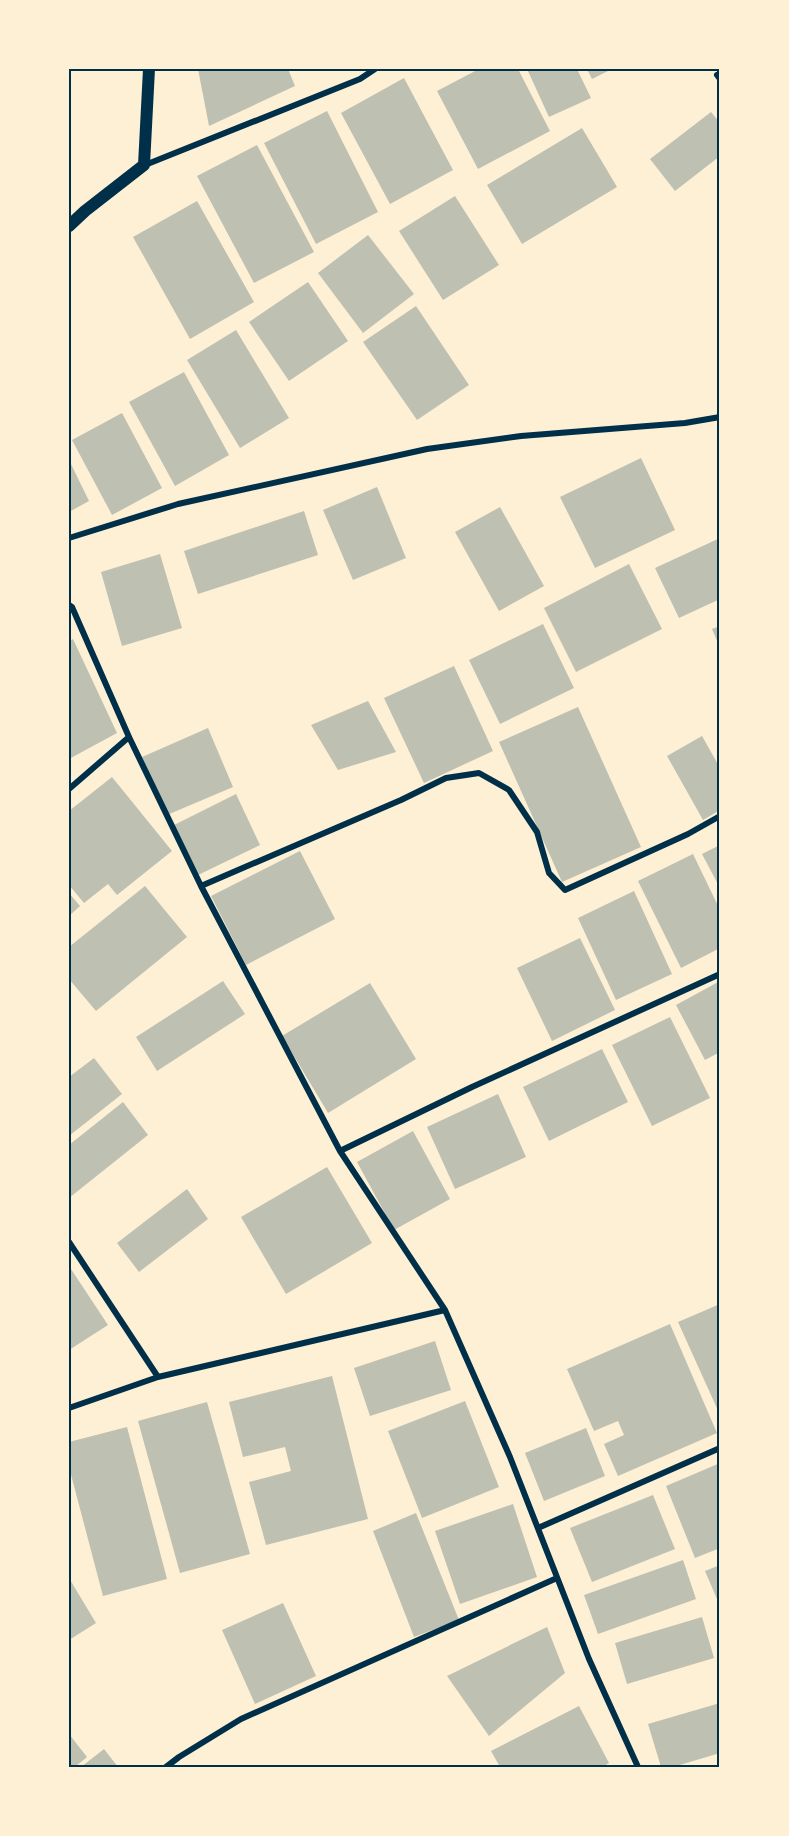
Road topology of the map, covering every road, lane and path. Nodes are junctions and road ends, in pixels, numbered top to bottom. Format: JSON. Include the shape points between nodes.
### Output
{"nodes":[{"id":1,"x":148,"y":69,"type":"edge"},
{"id":2,"x":375,"y":69,"type":"edge"},
{"id":3,"x":144,"y":165,"type":"junction"},
{"id":4,"x":69,"y":226,"type":"edge"},
{"id":5,"x":720,"y":417,"type":"edge"},
{"id":6,"x":69,"y":538,"type":"edge"},
{"id":7,"x":69,"y":605,"type":"edge"},
{"id":8,"x":129,"y":738,"type":"junction"},
{"id":9,"x":69,"y":789,"type":"edge"},
{"id":10,"x":720,"y":816,"type":"edge"},
{"id":11,"x":201,"y":886,"type":"junction"},
{"id":12,"x":720,"y":974,"type":"edge"},
{"id":13,"x":340,"y":1151,"type":"junction"},
{"id":14,"x":69,"y":1242,"type":"edge"},
{"id":15,"x":444,"y":1310,"type":"junction"},
{"id":16,"x":158,"y":1377,"type":"junction"},
{"id":17,"x":69,"y":1408,"type":"edge"},
{"id":18,"x":720,"y":1448,"type":"edge"},
{"id":19,"x":538,"y":1528,"type":"junction"},
{"id":20,"x":558,"y":1578,"type":"junction"},
{"id":21,"x":166,"y":1767,"type":"edge"},
{"id":22,"x":638,"y":1767,"type":"edge"}],
"edges":[{"from":1,"to":3,"type":"main road"},
{"from":2,"to":3,"type":"street","via":[[360,79]]},
{"from":3,"to":4,"type":"main road"},
{"from":5,"to":6,"type":"street","via":[[427,449],[178,504]]},
{"from":7,"to":8,"type":"street"},
{"from":8,"to":9,"type":"street"},
{"from":8,"to":11,"type":"street"},
{"from":10,"to":11,"type":"street","via":[[565,890],[549,873],[537,832],[509,790],[479,773],[446,778]]},
{"from":11,"to":13,"type":"street"},
{"from":12,"to":13,"type":"street"},
{"from":13,"to":15,"type":"street"},
{"from":14,"to":16,"type":"street"},
{"from":15,"to":16,"type":"street"},
{"from":15,"to":19,"type":"street"},
{"from":16,"to":17,"type":"street"},
{"from":18,"to":19,"type":"street"},
{"from":19,"to":20,"type":"street"},
{"from":20,"to":21,"type":"street","via":[[241,1719]]},
{"from":20,"to":22,"type":"street","via":[[589,1659]]}]}
